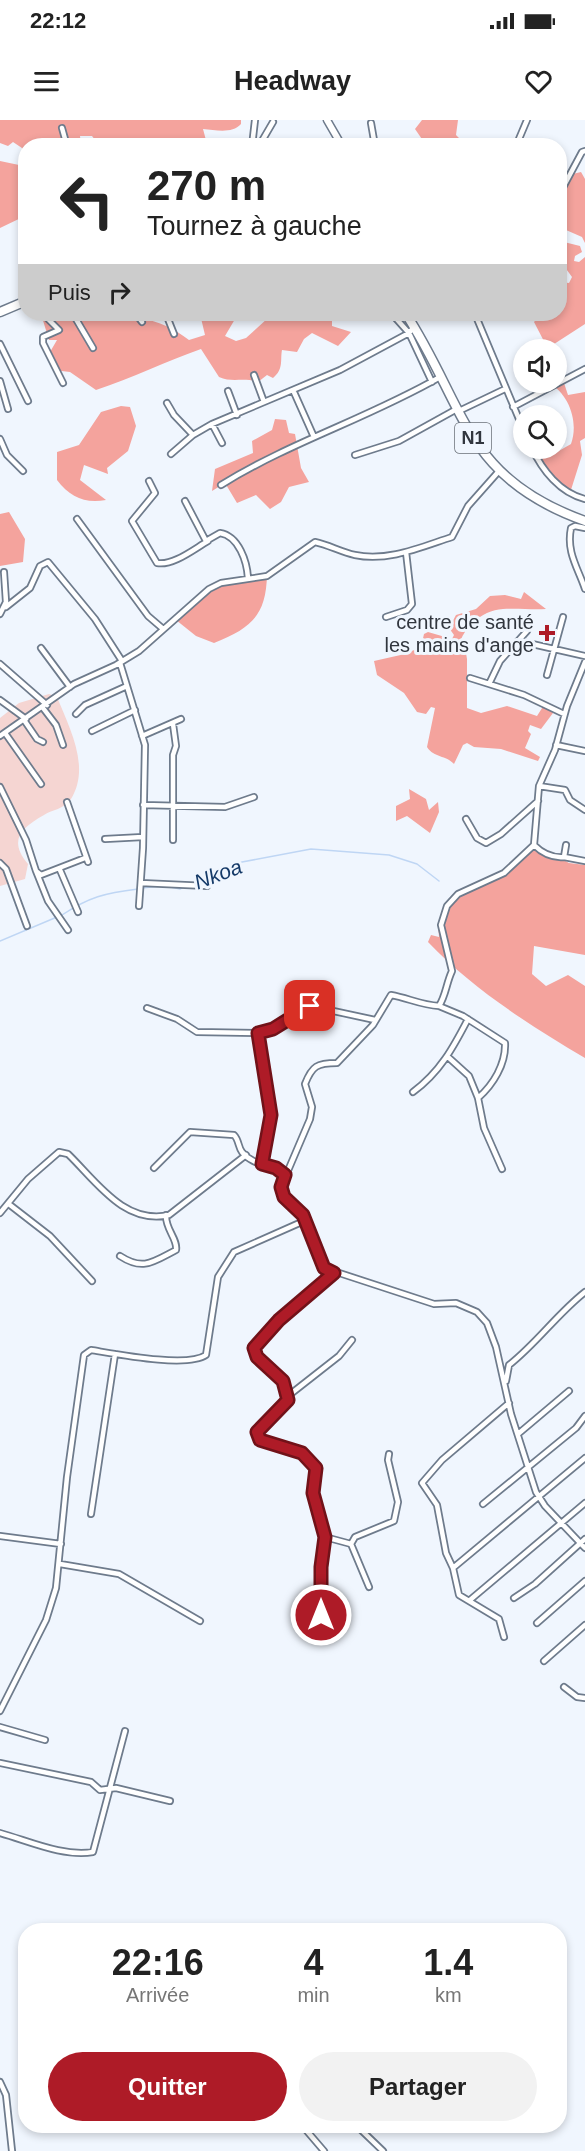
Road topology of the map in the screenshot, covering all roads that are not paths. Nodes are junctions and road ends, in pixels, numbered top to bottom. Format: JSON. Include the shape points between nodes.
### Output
{"nodes":[{"id":1,"x":255,"y":120,"type":"edge"},
{"id":2,"x":327,"y":120,"type":"edge"},
{"id":3,"x":526,"y":121,"type":"edge"},
{"id":4,"x":273,"y":122,"type":"dead end"},
{"id":5,"x":371,"y":123,"type":"dead end"},
{"id":6,"x":62,"y":128,"type":"dead end"},
{"id":7,"x":64,"y":138,"type":"edge"},
{"id":8,"x":253,"y":138,"type":"edge"},
{"id":9,"x":264,"y":138,"type":"edge"},
{"id":10,"x":337,"y":138,"type":"edge"},
{"id":11,"x":374,"y":138,"type":"edge"},
{"id":12,"x":519,"y":138,"type":"edge"},
{"id":13,"x":585,"y":151,"type":"edge"},
{"id":14,"x":567,"y":180,"type":"edge"},
{"id":15,"x":18,"y":304,"type":"edge"},
{"id":16,"x":0,"y":312,"type":"edge"},
{"id":17,"x":50,"y":321,"type":"edge"},
{"id":18,"x":77,"y":321,"type":"edge"},
{"id":19,"x":169,"y":321,"type":"edge"},
{"id":20,"x":401,"y":321,"type":"edge"},
{"id":21,"x":408,"y":321,"type":"edge"},
{"id":22,"x":478,"y":321,"type":"edge"},
{"id":23,"x":412,"y":330,"type":"junction"},
{"id":24,"x":174,"y":334,"type":"dead end"},
{"id":25,"x":0,"y":344,"type":"edge"},
{"id":26,"x":93,"y":348,"type":"dead end"},
{"id":27,"x":585,"y":369,"type":"edge"},
{"id":28,"x":254,"y":375,"type":"dead end"},
{"id":29,"x":436,"y":380,"type":"junction"},
{"id":30,"x":0,"y":381,"type":"edge"},
{"id":31,"x":63,"y":383,"type":"dead end"},
{"id":32,"x":505,"y":389,"type":"junction"},
{"id":33,"x":293,"y":390,"type":"junction"},
{"id":34,"x":228,"y":392,"type":"dead end"},
{"id":35,"x":28,"y":401,"type":"dead end"},
{"id":36,"x":264,"y":402,"type":"junction"},
{"id":37,"x":167,"y":403,"type":"dead end"},
{"id":38,"x":517,"y":405,"type":"edge"},
{"id":39,"x":513,"y":407,"type":"edge"},
{"id":40,"x":8,"y":409,"type":"dead end"},
{"id":41,"x":456,"y":412,"type":"junction"},
{"id":42,"x":237,"y":415,"type":"junction"},
{"id":43,"x":213,"y":424,"type":"junction"},
{"id":44,"x":193,"y":435,"type":"junction"},
{"id":45,"x":314,"y":437,"type":"junction"},
{"id":46,"x":0,"y":439,"type":"edge"},
{"id":47,"x":222,"y":443,"type":"dead end"},
{"id":48,"x":171,"y":454,"type":"dead end"},
{"id":49,"x":355,"y":455,"type":"dead end"},
{"id":50,"x":537,"y":459,"type":"edge"},
{"id":51,"x":24,"y":471,"type":"dead end"},
{"id":52,"x":499,"y":471,"type":"junction"},
{"id":53,"x":149,"y":481,"type":"dead end"},
{"id":54,"x":221,"y":485,"type":"dead end"},
{"id":55,"x":585,"y":499,"type":"edge"},
{"id":56,"x":185,"y":501,"type":"dead end"},
{"id":57,"x":77,"y":519,"type":"dead end"},
{"id":58,"x":585,"y":521,"type":"edge"},
{"id":59,"x":585,"y":528,"type":"edge"},
{"id":60,"x":208,"y":541,"type":"junction"},
{"id":61,"x":406,"y":552,"type":"junction"},
{"id":62,"x":4,"y":572,"type":"dead end"},
{"id":63,"x":248,"y":578,"type":"junction"},
{"id":64,"x":585,"y":589,"type":"edge"},
{"id":65,"x":6,"y":607,"type":"junction"},
{"id":66,"x":0,"y":614,"type":"edge"},
{"id":67,"x":386,"y":617,"type":"dead end"},
{"id":68,"x":563,"y":618,"type":"dead end"},
{"id":69,"x":162,"y":628,"type":"junction"},
{"id":70,"x":527,"y":631,"type":"dead end"},
{"id":71,"x":519,"y":641,"type":"junction"},
{"id":72,"x":41,"y":648,"type":"dead end"},
{"id":73,"x":553,"y":650,"type":"junction"},
{"id":74,"x":585,"y":656,"type":"edge"},
{"id":75,"x":121,"y":662,"type":"junction"},
{"id":76,"x":585,"y":662,"type":"edge"},
{"id":77,"x":0,"y":664,"type":"edge"},
{"id":78,"x":547,"y":675,"type":"dead end"},
{"id":79,"x":580,"y":675,"type":"junction"},
{"id":80,"x":470,"y":678,"type":"dead end"},
{"id":81,"x":585,"y":681,"type":"edge"},
{"id":82,"x":489,"y":684,"type":"junction"},
{"id":83,"x":128,"y":686,"type":"junction"},
{"id":84,"x":70,"y":687,"type":"junction"},
{"id":85,"x":0,"y":700,"type":"edge"},
{"id":86,"x":45,"y":706,"type":"junction"},
{"id":87,"x":135,"y":710,"type":"junction"},
{"id":88,"x":76,"y":714,"type":"dead end"},
{"id":89,"x":564,"y":714,"type":"junction"},
{"id":90,"x":181,"y":719,"type":"dead end"},
{"id":91,"x":25,"y":720,"type":"junction"},
{"id":92,"x":173,"y":724,"type":"junction"},
{"id":93,"x":92,"y":731,"type":"dead end"},
{"id":94,"x":2,"y":734,"type":"edge"},
{"id":95,"x":142,"y":736,"type":"junction"},
{"id":96,"x":43,"y":742,"type":"dead end"},
{"id":97,"x":63,"y":745,"type":"dead end"},
{"id":98,"x":556,"y":745,"type":"junction"},
{"id":99,"x":585,"y":751,"type":"edge"},
{"id":100,"x":40,"y":784,"type":"dead end"},
{"id":101,"x":538,"y":786,"type":"junction"},
{"id":102,"x":0,"y":787,"type":"edge"},
{"id":103,"x":254,"y":797,"type":"dead end"},
{"id":104,"x":538,"y":801,"type":"junction"},
{"id":105,"x":67,"y":802,"type":"dead end"},
{"id":106,"x":143,"y":805,"type":"junction"},
{"id":107,"x":173,"y":806,"type":"junction"},
{"id":108,"x":585,"y":810,"type":"edge"},
{"id":109,"x":466,"y":819,"type":"dead end"},
{"id":110,"x":143,"y":837,"type":"junction"},
{"id":111,"x":105,"y":839,"type":"dead end"},
{"id":112,"x":173,"y":840,"type":"dead end"},
{"id":113,"x":534,"y":845,"type":"junction"},
{"id":114,"x":566,"y":845,"type":"dead end"},
{"id":115,"x":564,"y":857,"type":"junction"},
{"id":116,"x":585,"y":861,"type":"edge"},
{"id":117,"x":0,"y":863,"type":"edge"},
{"id":118,"x":60,"y":870,"type":"junction"},
{"id":119,"x":36,"y":871,"type":"junction"},
{"id":120,"x":141,"y":883,"type":"junction"},
{"id":121,"x":207,"y":886,"type":"dead end"},
{"id":122,"x":139,"y":906,"type":"dead end"},
{"id":123,"x":78,"y":912,"type":"dead end"},
{"id":124,"x":27,"y":926,"type":"dead end"},
{"id":125,"x":68,"y":930,"type":"dead end"},
{"id":126,"x":439,"y":1006,"type":"junction"},
{"id":127,"x":147,"y":1008,"type":"dead end"},
{"id":128,"x":468,"y":1019,"type":"junction"},
{"id":129,"x":375,"y":1020,"type":"junction"},
{"id":130,"x":258,"y":1033,"type":"junction"},
{"id":131,"x":448,"y":1057,"type":"junction"},
{"id":132,"x":413,"y":1092,"type":"dead end"},
{"id":133,"x":478,"y":1098,"type":"junction"},
{"id":134,"x":246,"y":1155,"type":"junction"},
{"id":135,"x":262,"y":1164,"type":"junction"},
{"id":136,"x":154,"y":1168,"type":"dead end"},
{"id":137,"x":502,"y":1169,"type":"dead end"},
{"id":138,"x":285,"y":1175,"type":"junction"},
{"id":139,"x":10,"y":1205,"type":"junction"},
{"id":140,"x":0,"y":1213,"type":"edge"},
{"id":141,"x":166,"y":1215,"type":"junction"},
{"id":142,"x":304,"y":1221,"type":"junction"},
{"id":143,"x":120,"y":1256,"type":"dead end"},
{"id":144,"x":334,"y":1273,"type":"junction"},
{"id":145,"x":92,"y":1281,"type":"dead end"},
{"id":146,"x":585,"y":1292,"type":"edge"},
{"id":147,"x":352,"y":1340,"type":"dead end"},
{"id":148,"x":115,"y":1354,"type":"junction"},
{"id":149,"x":506,"y":1384,"type":"junction"},
{"id":150,"x":569,"y":1391,"type":"dead end"},
{"id":151,"x":288,"y":1396,"type":"junction"},
{"id":152,"x":509,"y":1403,"type":"junction"},
{"id":153,"x":585,"y":1416,"type":"edge"},
{"id":154,"x":518,"y":1434,"type":"junction"},
{"id":155,"x":389,"y":1454,"type":"dead end"},
{"id":156,"x":585,"y":1458,"type":"edge"},
{"id":157,"x":529,"y":1466,"type":"junction"},
{"id":158,"x":540,"y":1497,"type":"junction"},
{"id":159,"x":585,"y":1503,"type":"edge"},
{"id":160,"x":483,"y":1504,"type":"dead end"},
{"id":161,"x":91,"y":1514,"type":"dead end"},
{"id":162,"x":560,"y":1522,"type":"junction"},
{"id":163,"x":0,"y":1536,"type":"edge"},
{"id":164,"x":325,"y":1537,"type":"junction"},
{"id":165,"x":582,"y":1541,"type":"edge"},
{"id":166,"x":61,"y":1544,"type":"junction"},
{"id":167,"x":351,"y":1544,"type":"junction"},
{"id":168,"x":585,"y":1548,"type":"edge"},
{"id":169,"x":60,"y":1564,"type":"junction"},
{"id":170,"x":453,"y":1568,"type":"junction"},
{"id":171,"x":585,"y":1581,"type":"edge"},
{"id":172,"x":369,"y":1587,"type":"dead end"},
{"id":173,"x":514,"y":1598,"type":"dead end"},
{"id":174,"x":470,"y":1600,"type":"dead end"},
{"id":175,"x":321,"y":1615,"type":"dead end"},
{"id":176,"x":200,"y":1621,"type":"dead end"},
{"id":177,"x":537,"y":1623,"type":"dead end"},
{"id":178,"x":585,"y":1625,"type":"edge"},
{"id":179,"x":504,"y":1637,"type":"dead end"},
{"id":180,"x":544,"y":1661,"type":"dead end"},
{"id":181,"x":564,"y":1687,"type":"dead end"},
{"id":182,"x":585,"y":1698,"type":"edge"},
{"id":183,"x":0,"y":1711,"type":"edge"},
{"id":184,"x":0,"y":1726,"type":"edge"},
{"id":185,"x":125,"y":1731,"type":"dead end"},
{"id":186,"x":45,"y":1740,"type":"dead end"},
{"id":187,"x":0,"y":1763,"type":"edge"},
{"id":188,"x":108,"y":1789,"type":"junction"},
{"id":189,"x":170,"y":1801,"type":"dead end"},
{"id":190,"x":0,"y":1833,"type":"edge"},
{"id":191,"x":0,"y":2082,"type":"edge"},
{"id":192,"x":309,"y":2133,"type":"edge"},
{"id":193,"x":364,"y":2133,"type":"edge"},
{"id":194,"x":12,"y":2151,"type":"edge"},
{"id":195,"x":324,"y":2151,"type":"edge"},
{"id":196,"x":383,"y":2151,"type":"edge"}],
"edges":[{"from":1,"to":8,"type":"street"},
{"from":2,"to":10,"type":"street"},
{"from":3,"to":12,"type":"street"},
{"from":4,"to":9,"type":"street"},
{"from":5,"to":11,"type":"street"},
{"from":6,"to":7,"type":"street"},
{"from":13,"to":14,"type":"street"},
{"from":15,"to":16,"type":"highway"},
{"from":17,"to":31,"type":"street","via":[[59,330],[43,337],[43,343]]},
{"from":18,"to":26,"type":"street"},
{"from":19,"to":24,"type":"street"},
{"from":20,"to":23,"type":"street"},
{"from":21,"to":23,"type":"highway","number":"N1"},
{"from":22,"to":32,"type":"street"},
{"from":23,"to":29,"type":"highway","number":"N1"},
{"from":23,"to":33,"type":"street","via":[[340,370]]},
{"from":25,"to":35,"type":"street"},
{"from":27,"to":38,"type":"street"},
{"from":28,"to":36,"type":"street"},
{"from":29,"to":41,"type":"highway","number":"N1"},
{"from":29,"to":45,"type":"street","via":[[375,412]]},
{"from":30,"to":40,"type":"street"},
{"from":32,"to":39,"type":"street"},
{"from":32,"to":41,"type":"street"},
{"from":33,"to":36,"type":"street"},
{"from":33,"to":45,"type":"street"},
{"from":34,"to":42,"type":"street"},
{"from":36,"to":42,"type":"street"},
{"from":37,"to":44,"type":"street"},
{"from":41,"to":49,"type":"street","via":[[399,441]]},
{"from":41,"to":52,"type":"highway","number":"N1"},
{"from":42,"to":43,"type":"street"},
{"from":43,"to":44,"type":"street"},
{"from":43,"to":47,"type":"street"},
{"from":44,"to":48,"type":"street"},
{"from":45,"to":54,"type":"street","via":[[284,448]]},
{"from":46,"to":51,"type":"street","via":[[8,455]]},
{"from":50,"to":55,"type":"street","via":[[555,482]]},
{"from":52,"to":58,"type":"highway","number":"N1","via":[[529,495]]},
{"from":52,"to":61,"type":"street","via":[[468,506],[452,537]]},
{"from":53,"to":60,"type":"street","via":[[155,493],[132,521],[157,562],[174,560]]},
{"from":56,"to":60,"type":"street"},
{"from":57,"to":69,"type":"street","via":[[148,616]]},
{"from":59,"to":64,"type":"street","via":[[575,526],[569,535],[570,554]]},
{"from":60,"to":63,"type":"street","via":[[220,533],[229,536],[243,556]]},
{"from":61,"to":63,"type":"street","via":[[377,558],[315,542],[267,576]]},
{"from":61,"to":67,"type":"street","via":[[412,604],[407,610]]},
{"from":62,"to":65,"type":"street"},
{"from":63,"to":69,"type":"street","via":[[209,589]]},
{"from":65,"to":66,"type":"street"},
{"from":65,"to":75,"type":"street","via":[[30,588],[40,566],[48,562],[95,619]]},
{"from":68,"to":73,"type":"street"},
{"from":69,"to":75,"type":"street","via":[[139,651]]},
{"from":70,"to":71,"type":"street"},
{"from":71,"to":73,"type":"street"},
{"from":71,"to":82,"type":"street","via":[[500,661]]},
{"from":72,"to":84,"type":"street"},
{"from":73,"to":74,"type":"street"},
{"from":73,"to":78,"type":"street"},
{"from":75,"to":83,"type":"street"},
{"from":75,"to":84,"type":"street"},
{"from":76,"to":79,"type":"street"},
{"from":77,"to":86,"type":"street"},
{"from":79,"to":81,"type":"street"},
{"from":79,"to":89,"type":"street"},
{"from":80,"to":82,"type":"street"},
{"from":82,"to":89,"type":"street","via":[[545,703]]},
{"from":83,"to":87,"type":"street"},
{"from":83,"to":88,"type":"street","via":[[85,705]]},
{"from":84,"to":86,"type":"street"},
{"from":85,"to":91,"type":"street"},
{"from":86,"to":91,"type":"street"},
{"from":86,"to":97,"type":"street"},
{"from":87,"to":93,"type":"street"},
{"from":87,"to":95,"type":"street"},
{"from":89,"to":98,"type":"street"},
{"from":90,"to":92,"type":"street"},
{"from":91,"to":94,"type":"street"},
{"from":91,"to":96,"type":"street"},
{"from":92,"to":95,"type":"street"},
{"from":92,"to":107,"type":"street"},
{"from":94,"to":100,"type":"street"},
{"from":95,"to":106,"type":"street"},
{"from":98,"to":99,"type":"street"},
{"from":98,"to":101,"type":"street"},
{"from":101,"to":104,"type":"street"},
{"from":101,"to":108,"type":"street","via":[[565,790],[570,800]]},
{"from":102,"to":119,"type":"street","via":[[26,840]]},
{"from":103,"to":107,"type":"street","via":[[225,807]]},
{"from":104,"to":109,"type":"street","via":[[486,843],[477,838]]},
{"from":104,"to":113,"type":"street"},
{"from":105,"to":118,"type":"street","via":[[87,860]]},
{"from":106,"to":107,"type":"street"},
{"from":106,"to":110,"type":"street"},
{"from":107,"to":112,"type":"street"},
{"from":110,"to":111,"type":"street"},
{"from":110,"to":120,"type":"street"},
{"from":113,"to":115,"type":"street","via":[[550,856]]},
{"from":113,"to":126,"type":"street","via":[[504,873],[458,894],[447,906],[441,925],[452,972]]},
{"from":114,"to":115,"type":"street"},
{"from":115,"to":116,"type":"street"},
{"from":117,"to":124,"type":"street","via":[[6,869]]},
{"from":118,"to":119,"type":"street","via":[[41,874]]},
{"from":118,"to":123,"type":"street"},
{"from":119,"to":125,"type":"street","via":[[48,902]]},
{"from":120,"to":121,"type":"street"},
{"from":120,"to":122,"type":"street"},
{"from":126,"to":128,"type":"street"},
{"from":126,"to":129,"type":"street","via":[[391,995]]},
{"from":127,"to":130,"type":"street","via":[[177,1019],[197,1032]]},
{"from":128,"to":131,"type":"street"},
{"from":128,"to":133,"type":"street","via":[[505,1043],[501,1067]]},
{"from":129,"to":130,"type":"street","via":[[310,1006],[273,1029]]},
{"from":129,"to":138,"type":"street","via":[[337,1063],[312,1067],[304,1084],[312,1107],[310,1119]]},
{"from":130,"to":135,"type":"street","via":[[271,1115]]},
{"from":131,"to":132,"type":"street","via":[[433,1077]]},
{"from":131,"to":133,"type":"street","via":[[469,1076]]},
{"from":133,"to":137,"type":"street","via":[[484,1128]]},
{"from":134,"to":135,"type":"street"},
{"from":134,"to":136,"type":"street","via":[[234,1135],[198,1130],[190,1132]]},
{"from":134,"to":141,"type":"street"},
{"from":135,"to":138,"type":"street"},
{"from":138,"to":142,"type":"street","via":[[281,1187],[284,1197],[303,1215]]},
{"from":139,"to":140,"type":"street"},
{"from":139,"to":141,"type":"street","via":[[28,1179],[58,1152],[68,1154],[111,1199],[137,1213]]},
{"from":139,"to":145,"type":"street","via":[[50,1236]]},
{"from":141,"to":143,"type":"street","via":[[176,1250],[143,1265],[134,1265]]},
{"from":142,"to":144,"type":"street","via":[[317,1257],[324,1268]]},
{"from":142,"to":148,"type":"street","via":[[234,1252],[218,1277],[206,1355],[197,1361]]},
{"from":144,"to":149,"type":"street","via":[[434,1304],[456,1303],[477,1312],[487,1323]]},
{"from":144,"to":151,"type":"street","via":[[279,1320],[254,1348],[257,1357],[283,1381]]},
{"from":146,"to":149,"type":"street","via":[[560,1312],[534,1346],[509,1365]]},
{"from":147,"to":151,"type":"street","via":[[339,1356]]},
{"from":148,"to":161,"type":"street"},
{"from":148,"to":166,"type":"street","via":[[91,1350],[84,1355]]},
{"from":149,"to":152,"type":"street"},
{"from":150,"to":154,"type":"street"},
{"from":151,"to":164,"type":"street","via":[[257,1432],[260,1440],[302,1453],[316,1468],[313,1493]]},
{"from":152,"to":154,"type":"street"},
{"from":152,"to":170,"type":"street","via":[[442,1460],[422,1483],[437,1505],[446,1553]]},
{"from":153,"to":157,"type":"street"},
{"from":154,"to":157,"type":"street"},
{"from":155,"to":167,"type":"street","via":[[398,1502],[394,1521],[355,1538]]},
{"from":156,"to":158,"type":"street"},
{"from":157,"to":158,"type":"street"},
{"from":157,"to":160,"type":"street"},
{"from":158,"to":162,"type":"street"},
{"from":158,"to":170,"type":"street"},
{"from":159,"to":162,"type":"street"},
{"from":162,"to":165,"type":"street"},
{"from":162,"to":174,"type":"street"},
{"from":163,"to":166,"type":"street"},
{"from":164,"to":167,"type":"street"},
{"from":164,"to":175,"type":"street"},
{"from":165,"to":168,"type":"street"},
{"from":165,"to":173,"type":"street"},
{"from":166,"to":169,"type":"street"},
{"from":167,"to":172,"type":"street"},
{"from":169,"to":176,"type":"street","via":[[119,1574]]},
{"from":169,"to":183,"type":"street","via":[[46,1620]]},
{"from":170,"to":179,"type":"street","via":[[459,1595],[499,1619]]},
{"from":171,"to":177,"type":"street"},
{"from":178,"to":180,"type":"street"},
{"from":181,"to":182,"type":"street"},
{"from":184,"to":186,"type":"street"},
{"from":185,"to":188,"type":"street"},
{"from":187,"to":188,"type":"street","via":[[92,1782],[100,1790]]},
{"from":188,"to":189,"type":"street"},
{"from":188,"to":190,"type":"street","via":[[93,1852],[56,1849]]},
{"from":191,"to":194,"type":"street","via":[[6,2095]]},
{"from":192,"to":195,"type":"street"},
{"from":193,"to":196,"type":"street"}]}
